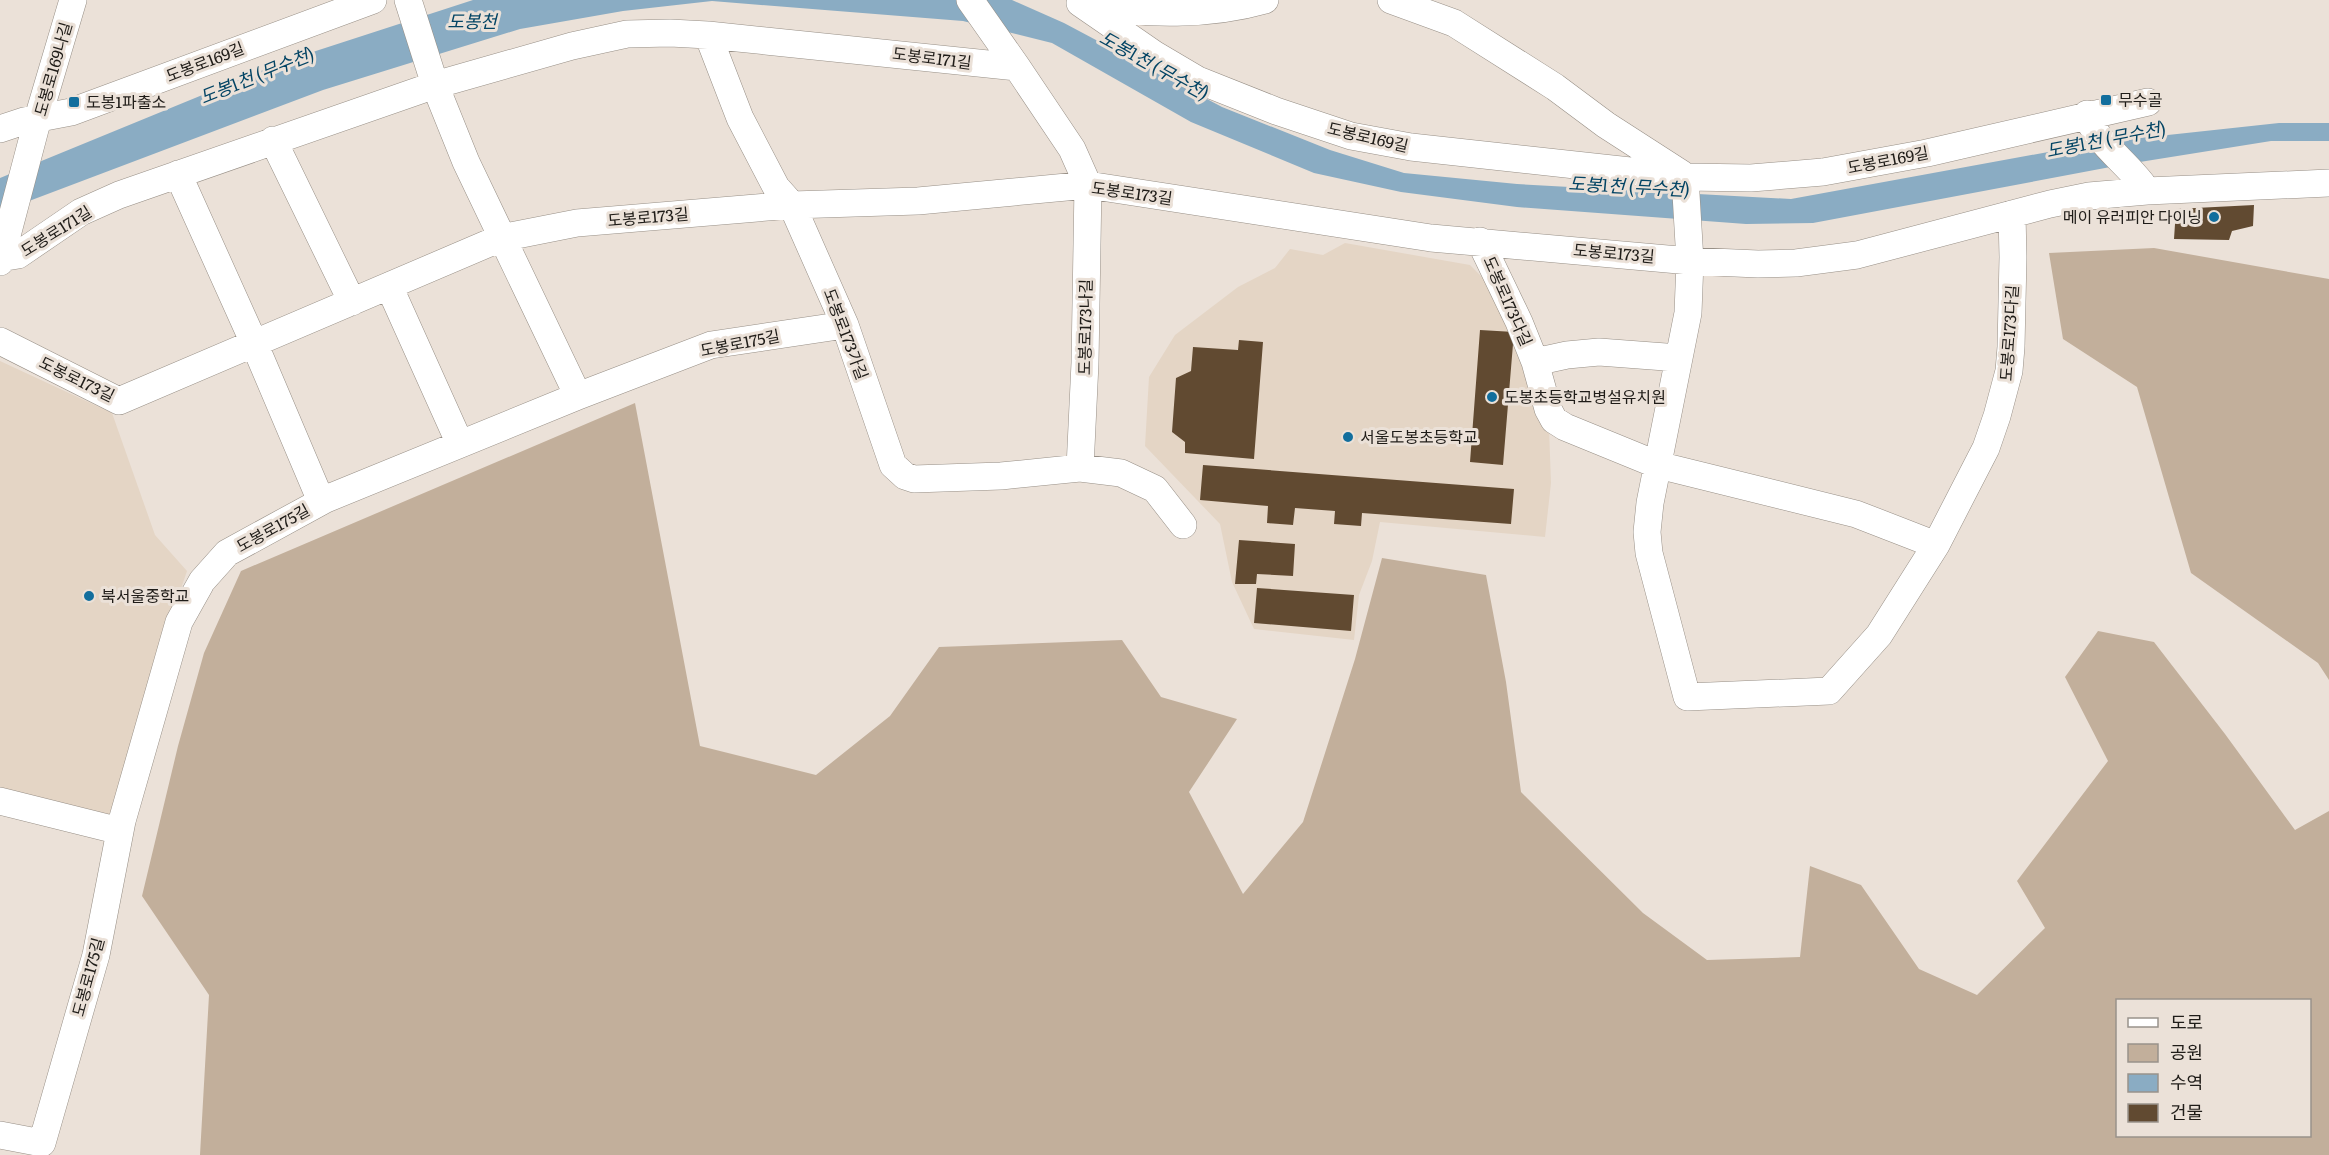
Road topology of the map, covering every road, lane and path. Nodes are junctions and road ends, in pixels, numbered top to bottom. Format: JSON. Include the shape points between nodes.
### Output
{"nodes":[{"id":1,"x":74,"y":0,"type":"edge"},
{"id":2,"x":373,"y":0,"type":"edge"},
{"id":3,"x":408,"y":0,"type":"edge"},
{"id":4,"x":970,"y":0,"type":"edge"},
{"id":5,"x":1265,"y":0,"type":"edge"},
{"id":6,"x":1390,"y":0,"type":"edge"},
{"id":7,"x":1075,"y":2,"type":"edge"},
{"id":8,"x":320,"y":9,"type":"edge"},
{"id":9,"x":708,"y":35,"type":"junction"},
{"id":10,"x":1011,"y":59,"type":"junction"},
{"id":11,"x":434,"y":81,"type":"junction"},
{"id":12,"x":2148,"y":102,"type":"dead end"},
{"id":13,"x":2089,"y":120,"type":"junction"},
{"id":14,"x":36,"y":128,"type":"junction"},
{"id":15,"x":0,"y":129,"type":"edge"},
{"id":16,"x":273,"y":141,"type":"junction"},
{"id":17,"x":178,"y":174,"type":"junction"},
{"id":18,"x":1686,"y":180,"type":"junction"},
{"id":19,"x":2329,"y":183,"type":"edge"},
{"id":20,"x":1088,"y":185,"type":"junction"},
{"id":21,"x":2143,"y":185,"type":"junction"},
{"id":22,"x":792,"y":206,"type":"junction"},
{"id":23,"x":2012,"y":214,"type":"junction"},
{"id":24,"x":501,"y":238,"type":"junction"},
{"id":25,"x":1480,"y":241,"type":"junction"},
{"id":26,"x":1690,"y":255,"type":"junction"},
{"id":27,"x":1,"y":256,"type":"edge"},
{"id":28,"x":389,"y":286,"type":"junction"},
{"id":29,"x":352,"y":302,"type":"junction"},
{"id":30,"x":845,"y":325,"type":"junction"},
{"id":31,"x":0,"y":341,"type":"edge"},
{"id":32,"x":255,"y":343,"type":"junction"},
{"id":33,"x":1678,"y":358,"type":"junction"},
{"id":34,"x":1535,"y":362,"type":"junction"},
{"id":35,"x":578,"y":396,"type":"junction"},
{"id":36,"x":460,"y":444,"type":"junction"},
{"id":37,"x":1658,"y":465,"type":"junction"},
{"id":38,"x":1080,"y":468,"type":"junction"},
{"id":39,"x":321,"y":501,"type":"junction"},
{"id":40,"x":1183,"y":525,"type":"dead end"},
{"id":41,"x":1936,"y":545,"type":"junction"},
{"id":42,"x":0,"y":801,"type":"edge"},
{"id":43,"x":120,"y":831,"type":"junction"},
{"id":44,"x":0,"y":1136,"type":"edge"}],
"edges":[{"from":1,"to":14,"type":"street","name":"도봉로169나길"},
{"from":2,"to":8,"type":"street","name":"도봉로169길"},
{"from":3,"to":11,"type":"street"},
{"from":4,"to":10,"type":"street"},
{"from":5,"to":7,"type":"street","name":"도봉로169길","via":[[1176,12],[1126,12]]},
{"from":6,"to":18,"type":"street","via":[[1454,23],[1555,87]]},
{"from":7,"to":18,"type":"street","name":"도봉로169길","via":[[1198,80],[1351,136],[1411,147]]},
{"from":8,"to":14,"type":"street","name":"도봉로169길"},
{"from":9,"to":10,"type":"street","name":"도봉로171길"},
{"from":9,"to":11,"type":"street","name":"도봉로171길","via":[[646,33],[603,38]]},
{"from":9,"to":22,"type":"street","via":[[740,118],[776,187]]},
{"from":10,"to":20,"type":"street","via":[[1072,149]]},
{"from":11,"to":16,"type":"street","name":"도봉로171길"},
{"from":11,"to":24,"type":"street"},
{"from":12,"to":13,"type":"street","name":"도봉로169길"},
{"from":13,"to":18,"type":"street","name":"도봉로169길","via":[[1823,172]]},
{"from":13,"to":21,"type":"street"},
{"from":14,"to":15,"type":"street","name":"도봉로169길"},
{"from":14,"to":27,"type":"street","name":"도봉로169나길"},
{"from":16,"to":17,"type":"street","name":"도봉로171길"},
{"from":16,"to":29,"type":"street"},
{"from":17,"to":27,"type":"street","name":"도봉로171길","via":[[92,207],[18,255]]},
{"from":17,"to":32,"type":"street"},
{"from":18,"to":26,"type":"street"},
{"from":19,"to":21,"type":"street"},
{"from":20,"to":22,"type":"street","name":"도봉로173길","via":[[918,201]]},
{"from":20,"to":25,"type":"street","name":"도봉로173길","via":[[1431,238]]},
{"from":20,"to":38,"type":"street","name":"도봉로173나길"},
{"from":21,"to":23,"type":"street","name":"도봉로173길"},
{"from":22,"to":24,"type":"street","name":"도봉로173길","via":[[577,223]]},
{"from":22,"to":30,"type":"street","name":"도봉로173가길"},
{"from":23,"to":26,"type":"street","name":"도봉로173길","via":[[1857,255],[1767,264]]},
{"from":23,"to":41,"type":"street","name":"도봉로173다길","via":[[2011,347],[2004,393],[1986,448]]},
{"from":24,"to":28,"type":"street","name":"도봉로173길"},
{"from":24,"to":35,"type":"street"},
{"from":25,"to":26,"type":"street","name":"도봉로173길"},
{"from":25,"to":34,"type":"street","name":"도봉로173다길"},
{"from":26,"to":33,"type":"street","via":[[1688,313]]},
{"from":28,"to":29,"type":"street","name":"도봉로173길"},
{"from":28,"to":36,"type":"street"},
{"from":29,"to":32,"type":"street","name":"도봉로173길"},
{"from":30,"to":35,"type":"street","name":"도봉로175길","via":[[711,345]]},
{"from":30,"to":38,"type":"street","name":"도봉로173가길","via":[[893,465],[905,476],[1000,476]]},
{"from":31,"to":32,"type":"street","name":"도봉로173길","via":[[119,401]]},
{"from":32,"to":39,"type":"street"},
{"from":33,"to":34,"type":"street","name":"도봉로173다길","via":[[1599,352]]},
{"from":33,"to":37,"type":"street"},
{"from":34,"to":37,"type":"street","name":"도봉로173다길","via":[[1554,420]]},
{"from":35,"to":36,"type":"street","name":"도봉로175길"},
{"from":36,"to":39,"type":"street","name":"도봉로175길"},
{"from":37,"to":41,"type":"street","name":"도봉로173다길","via":[[1856,514]]},
{"from":37,"to":41,"type":"street","name":"도봉로173다길","via":[[1647,532],[1649,553],[1687,698],[1829,691],[1880,635]]},
{"from":38,"to":40,"type":"street","via":[[1121,473],[1155,489]]},
{"from":39,"to":43,"type":"street","name":"도봉로175길","via":[[227,553],[202,581],[179,622]]},
{"from":42,"to":43,"type":"street"},
{"from":43,"to":44,"type":"street","name":"도봉로175길","via":[[96,956],[42,1143]]}]}
